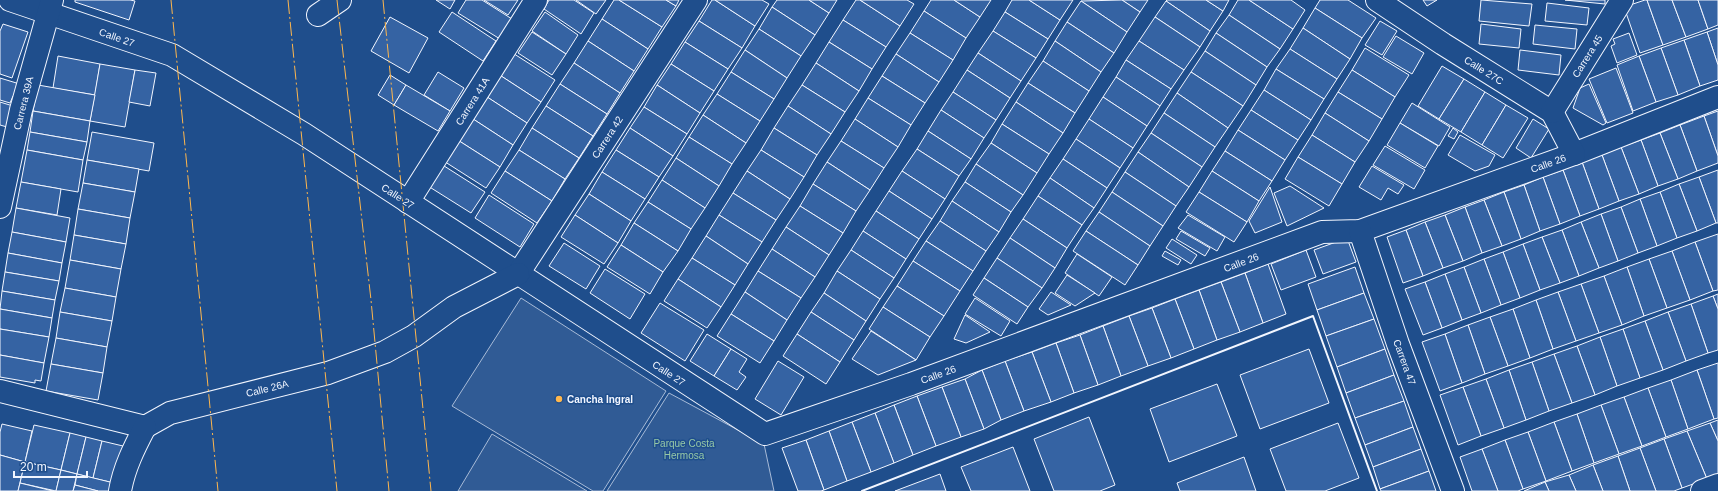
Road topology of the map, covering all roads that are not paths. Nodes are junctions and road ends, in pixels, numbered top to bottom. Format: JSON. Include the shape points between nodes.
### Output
{"nodes":[{"id":1,"x":10,"y":0,"type":"edge"},
{"id":2,"x":340,"y":0,"type":"edge"},
{"id":3,"x":536,"y":0,"type":"edge"},
{"id":4,"x":696,"y":0,"type":"edge"},
{"id":5,"x":1377,"y":0,"type":"edge"},
{"id":6,"x":1622,"y":0,"type":"edge"},
{"id":7,"x":50,"y":7,"type":"edge"},
{"id":8,"x":318,"y":15,"type":"dead end"},
{"id":9,"x":1718,"y":97,"type":"edge"},
{"id":10,"x":1552,"y":112,"type":"junction"},
{"id":11,"x":1574,"y":154,"type":"junction"},
{"id":12,"x":408,"y":202,"type":"junction"},
{"id":13,"x":0,"y":207,"type":"edge"},
{"id":14,"x":1360,"y":231,"type":"junction"},
{"id":15,"x":518,"y":274,"type":"junction"},
{"id":16,"x":0,"y":391,"type":"edge"},
{"id":17,"x":145,"y":427,"type":"junction"},
{"id":18,"x":765,"y":434,"type":"joint"},
{"id":19,"x":1718,"y":485,"type":"edge"},
{"id":20,"x":120,"y":491,"type":"edge"},
{"id":21,"x":1453,"y":491,"type":"edge"},
{"id":22,"x":1702,"y":491,"type":"edge"}],
"edges":[{"from":1,"to":7,"type":"street","name":"Calle 27"},
{"from":2,"to":8,"type":"street"},
{"from":3,"to":12,"type":"street","name":"Carrera 41A"},
{"from":4,"to":15,"type":"street","name":"Carrera 42"},
{"from":5,"to":10,"type":"street","name":"Calle 27C"},
{"from":6,"to":10,"type":"street","name":"Carrera 45"},
{"from":7,"to":12,"type":"street","name":"Calle 27","via":[[172,55],[304,134]]},
{"from":7,"to":13,"type":"street","name":"Carrera 39A","via":[[21,110]]},
{"from":9,"to":11,"type":"street","name":"Calle 26"},
{"from":10,"to":11,"type":"street"},
{"from":11,"to":14,"type":"street","name":"Calle 26"},
{"from":12,"to":15,"type":"street","name":"Calle 27"},
{"from":14,"to":18,"type":"street","name":"Calle 26","via":[[1322,232],[911,384]]},
{"from":14,"to":21,"type":"street","name":"Carrera 47","via":[[1398,344]]},
{"from":15,"to":17,"type":"street","name":"Calle 26A","via":[[454,307],[414,336],[385,352],[328,372],[170,413]]},
{"from":15,"to":18,"type":"street","name":"Calle 27"},
{"from":16,"to":17,"type":"street"},
{"from":17,"to":20,"type":"street","via":[[132,450],[122,477]]},
{"from":19,"to":22,"type":"street"}]}
